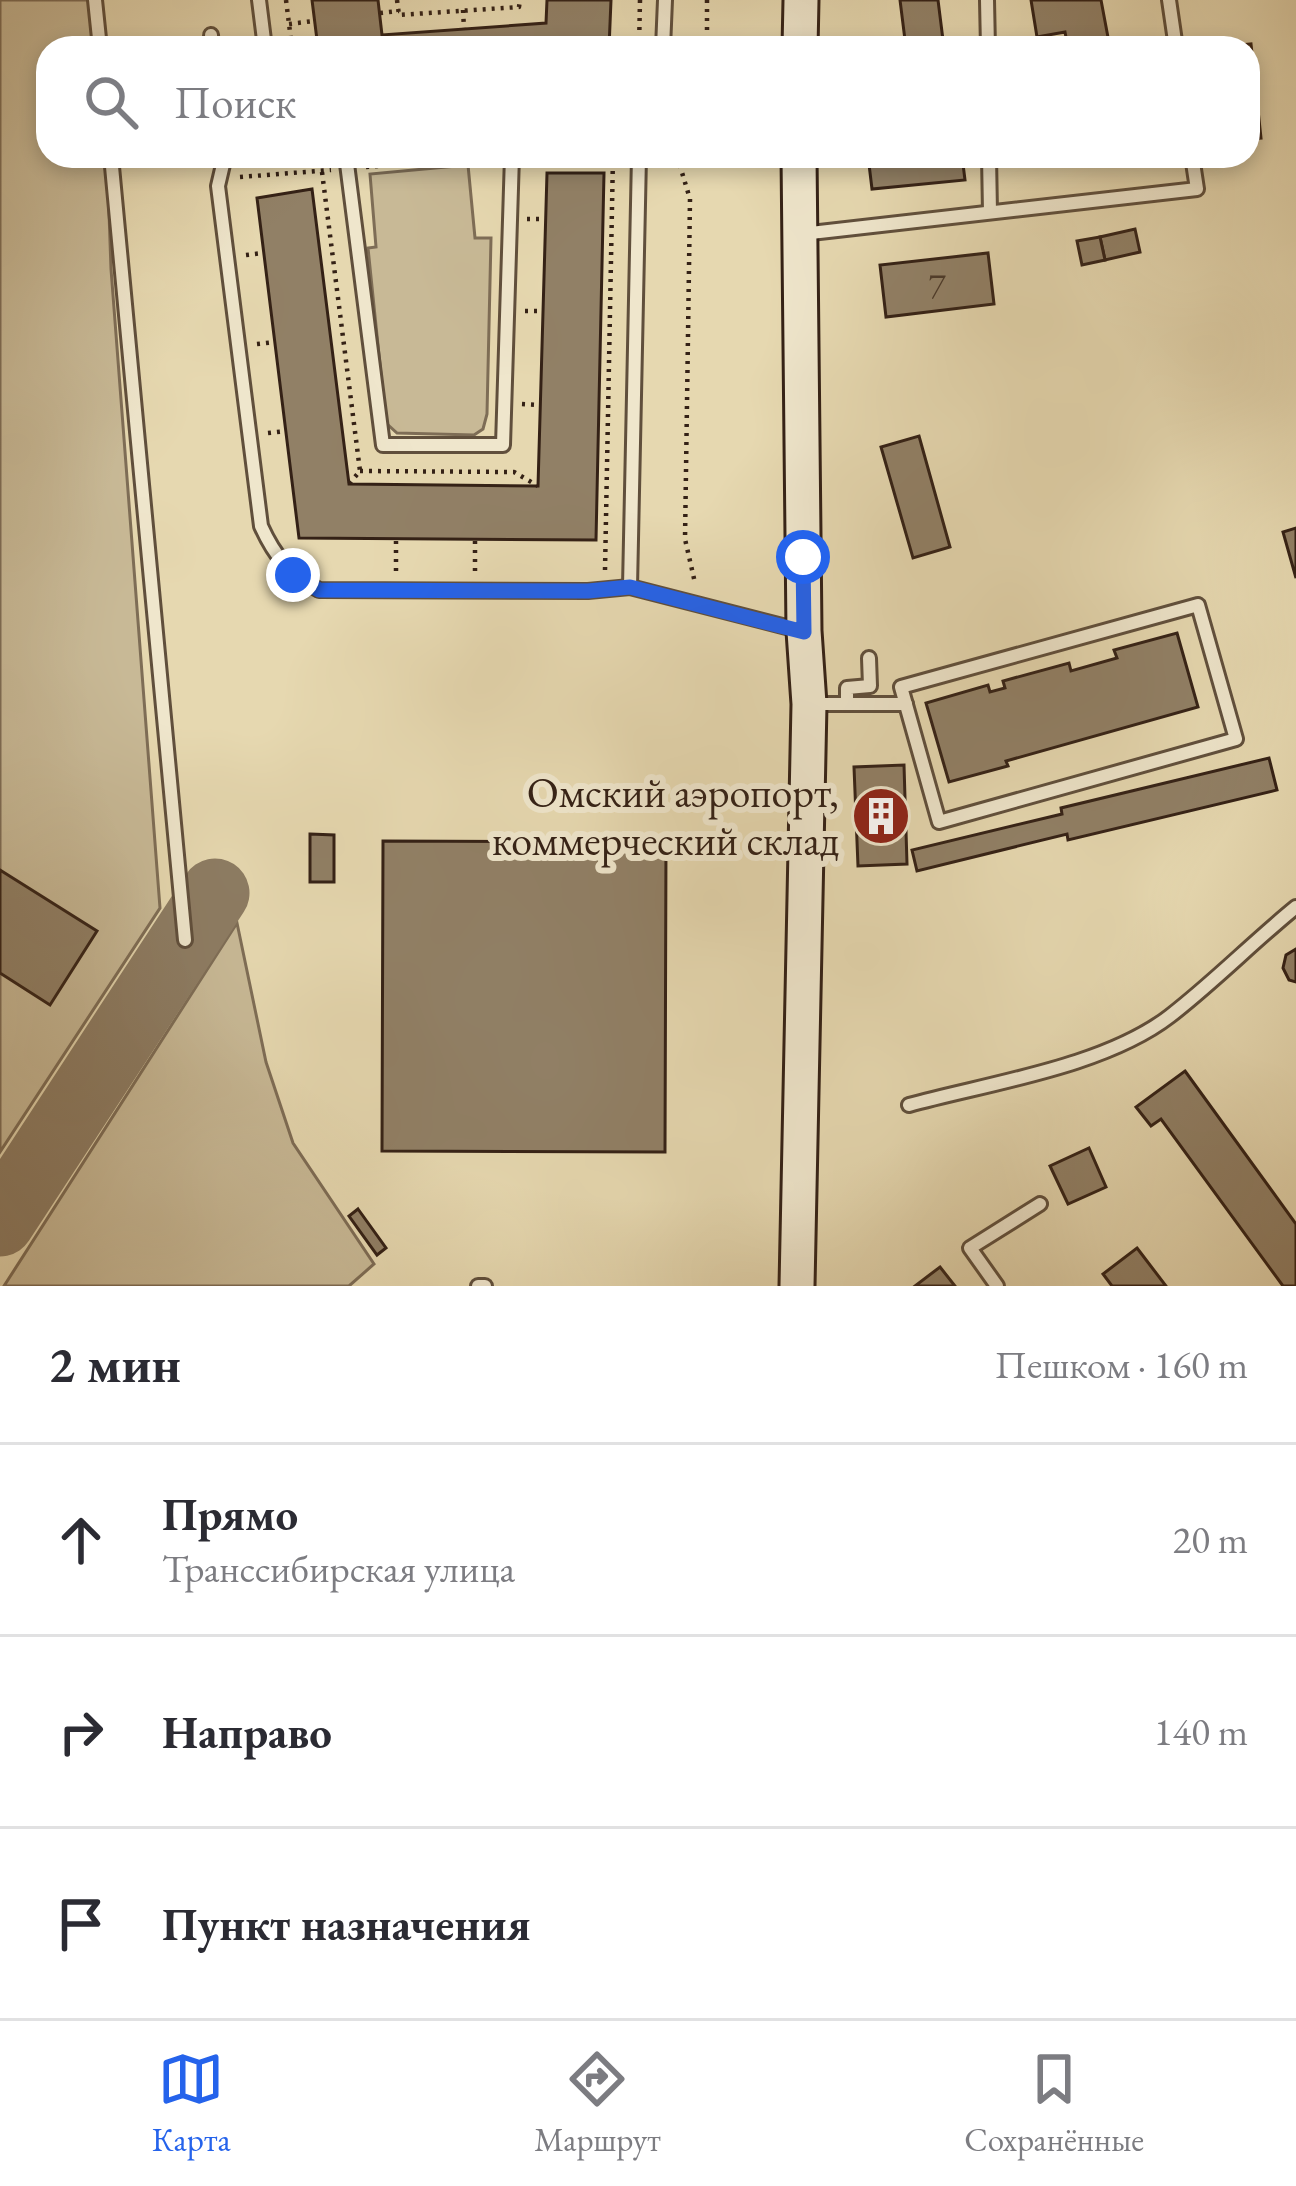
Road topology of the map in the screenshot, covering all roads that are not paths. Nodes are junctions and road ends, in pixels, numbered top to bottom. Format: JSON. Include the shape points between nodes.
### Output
{"nodes":[{"id":1,"x":95,"y":0,"type":"edge"},
{"id":2,"x":259,"y":0,"type":"edge"},
{"id":3,"x":664,"y":0,"type":"edge"},
{"id":4,"x":801,"y":0,"type":"edge"},
{"id":5,"x":987,"y":0,"type":"edge"},
{"id":6,"x":1169,"y":0,"type":"edge"},
{"id":7,"x":99,"y":36,"type":"edge"},
{"id":8,"x":264,"y":36,"type":"edge"},
{"id":9,"x":663,"y":36,"type":"edge"},
{"id":10,"x":800,"y":36,"type":"edge"},
{"id":11,"x":988,"y":36,"type":"edge"},
{"id":12,"x":1174,"y":36,"type":"edge"},
{"id":13,"x":112,"y":168,"type":"edge"},
{"id":14,"x":222,"y":168,"type":"edge"},
{"id":15,"x":348,"y":168,"type":"edge"},
{"id":16,"x":512,"y":168,"type":"edge"},
{"id":17,"x":639,"y":168,"type":"edge"},
{"id":18,"x":799,"y":168,"type":"edge"},
{"id":19,"x":989,"y":168,"type":"edge"},
{"id":20,"x":1194,"y":168,"type":"edge"},
{"id":21,"x":990,"y":212,"type":"junction"},
{"id":22,"x":800,"y":234,"type":"junction"},
{"id":23,"x":630,"y":587,"type":"junction"},
{"id":24,"x":804,"y":632,"type":"junction"},
{"id":25,"x":869,"y":658,"type":"dead end"},
{"id":26,"x":809,"y":704,"type":"junction"},
{"id":27,"x":847,"y":704,"type":"junction"},
{"id":28,"x":906,"y":704,"type":"junction"},
{"id":29,"x":1296,"y":907,"type":"edge"},
{"id":30,"x":185,"y":940,"type":"dead end"},
{"id":31,"x":909,"y":1105,"type":"dead end"},
{"id":32,"x":1040,"y":1204,"type":"dead end"},
{"id":33,"x":797,"y":1286,"type":"edge"},
{"id":34,"x":997,"y":1286,"type":"edge"}],
"edges":[{"from":1,"to":7,"type":"lane"},
{"from":2,"to":8,"type":"lane"},
{"from":3,"to":9,"type":"lane"},
{"from":4,"to":10,"type":"main road"},
{"from":5,"to":11,"type":"lane"},
{"from":6,"to":12,"type":"lane"},
{"from":13,"to":30,"type":"lane"},
{"from":14,"to":23,"type":"lane","via":[[218,186],[261,526],[293,575],[319,590]]},
{"from":15,"to":16,"type":"lane","via":[[383,445],[503,446]]},
{"from":17,"to":23,"type":"lane"},
{"from":18,"to":22,"type":"main road"},
{"from":19,"to":21,"type":"lane"},
{"from":20,"to":21,"type":"lane","via":[[1197,190]]},
{"from":21,"to":22,"type":"lane"},
{"from":22,"to":24,"type":"main road"},
{"from":23,"to":24,"type":"lane"},
{"from":24,"to":26,"type":"main road"},
{"from":25,"to":27,"type":"lane","via":[[869,686],[848,688]]},
{"from":26,"to":27,"type":"lane"},
{"from":26,"to":33,"type":"main road"},
{"from":27,"to":28,"type":"lane"},
{"from":28,"to":28,"type":"lane","via":[[902,687],[1198,604],[1236,739],[939,822]]},
{"from":29,"to":31,"type":"lane","via":[[1168,1018],[1124,1042]]},
{"from":32,"to":34,"type":"lane","via":[[970,1248]]}]}
